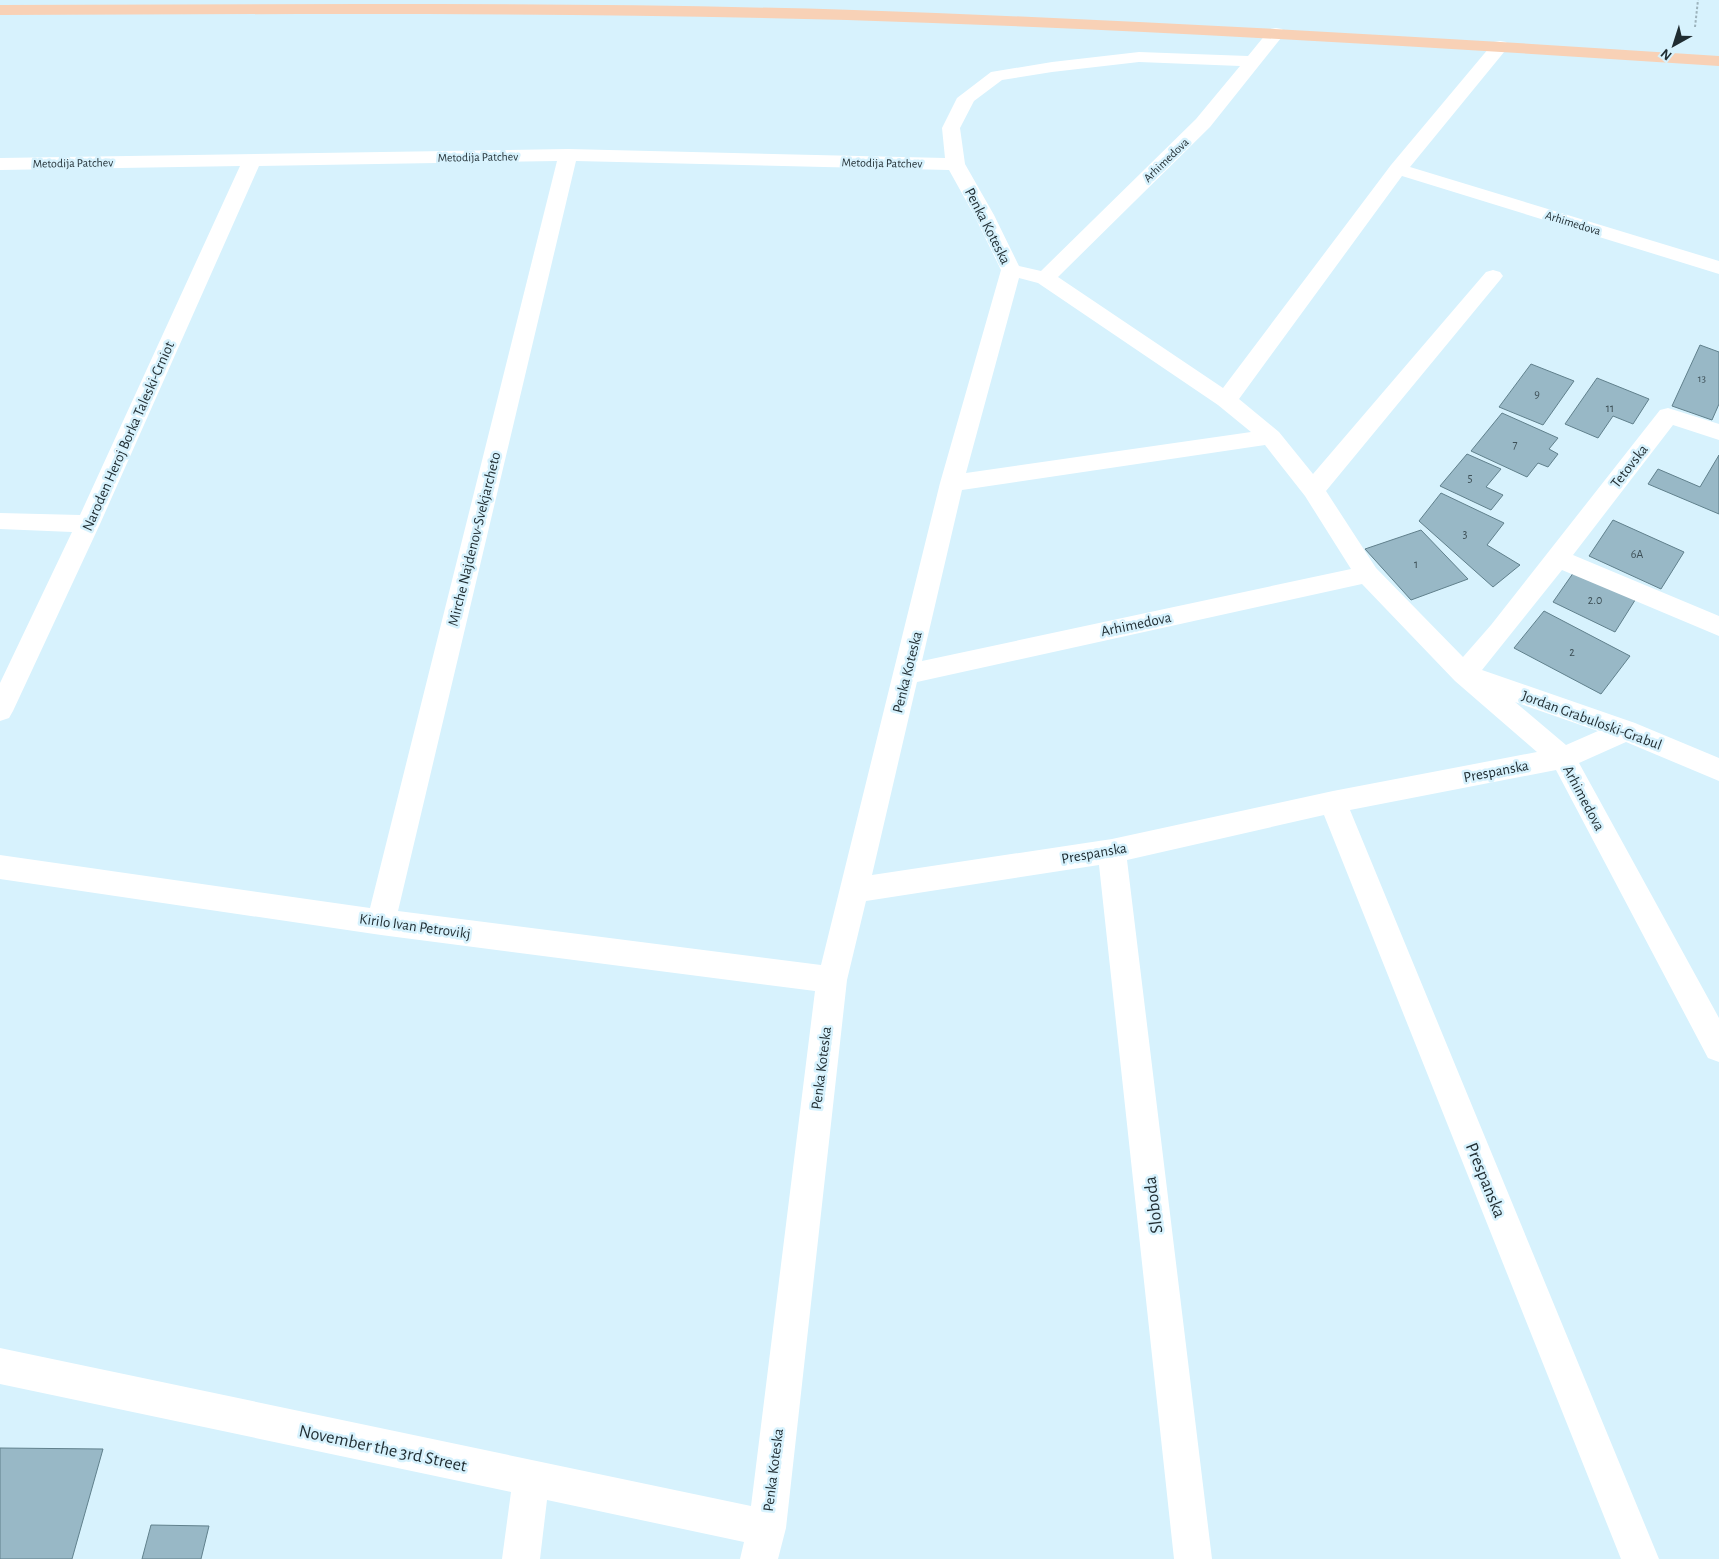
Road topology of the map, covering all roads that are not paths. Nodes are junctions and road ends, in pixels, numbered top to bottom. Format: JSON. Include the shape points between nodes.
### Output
{"nodes":[{"id":1,"x":0,"y":10,"type":"edge"},
{"id":2,"x":1276,"y":33,"type":"junction"},
{"id":3,"x":1500,"y":46,"type":"junction"},
{"id":4,"x":1253,"y":61,"type":"junction"},
{"id":5,"x":1719,"y":61,"type":"edge"},
{"id":6,"x":568,"y":155,"type":"junction"},
{"id":7,"x":252,"y":161,"type":"junction"},
{"id":8,"x":0,"y":164,"type":"edge"},
{"id":9,"x":955,"y":164,"type":"junction"},
{"id":10,"x":1398,"y":169,"type":"junction"},
{"id":11,"x":1719,"y":268,"type":"edge"},
{"id":12,"x":1011,"y":270,"type":"junction"},
{"id":13,"x":1493,"y":276,"type":"dead end"},
{"id":14,"x":1045,"y":278,"type":"junction"},
{"id":15,"x":1226,"y":400,"type":"junction"},
{"id":16,"x":1719,"y":432,"type":"edge"},
{"id":17,"x":1271,"y":437,"type":"junction"},
{"id":18,"x":952,"y":483,"type":"junction"},
{"id":19,"x":1313,"y":490,"type":"junction"},
{"id":20,"x":0,"y":521,"type":"edge"},
{"id":21,"x":88,"y":524,"type":"junction"},
{"id":22,"x":1557,"y":558,"type":"junction"},
{"id":23,"x":1367,"y":574,"type":"junction"},
{"id":24,"x":1719,"y":627,"type":"edge"},
{"id":25,"x":906,"y":674,"type":"junction"},
{"id":26,"x":1464,"y":674,"type":"junction"},
{"id":27,"x":0,"y":711,"type":"edge"},
{"id":28,"x":1626,"y":730,"type":"junction"},
{"id":29,"x":1563,"y":758,"type":"junction"},
{"id":30,"x":1719,"y":770,"type":"edge"},
{"id":31,"x":1332,"y":802,"type":"junction"},
{"id":32,"x":1112,"y":851,"type":"junction"},
{"id":33,"x":0,"y":866,"type":"edge"},
{"id":34,"x":854,"y":890,"type":"junction"},
{"id":35,"x":381,"y":922,"type":"junction"},
{"id":36,"x":832,"y":980,"type":"junction"},
{"id":37,"x":1719,"y":1048,"type":"edge"},
{"id":38,"x":0,"y":1366,"type":"edge"},
{"id":39,"x":531,"y":1479,"type":"junction"},
{"id":40,"x":763,"y":1544,"type":"edge"},
{"id":41,"x":521,"y":1559,"type":"edge"},
{"id":42,"x":1193,"y":1559,"type":"edge"},
{"id":43,"x":1640,"y":1559,"type":"edge"}],
"edges":[{"from":1,"to":2,"type":"main road","via":[[433,8],[728,12]]},
{"from":2,"to":3,"type":"main road"},
{"from":2,"to":4,"type":"street","name":"Arhimedova"},
{"from":3,"to":5,"type":"main road"},
{"from":3,"to":10,"type":"street"},
{"from":4,"to":9,"type":"street","name":"Penka Koteska","via":[[1138,57],[997,76],[966,98],[951,128]]},
{"from":4,"to":14,"type":"street","name":"Arhimedova","via":[[1203,124]]},
{"from":6,"to":7,"type":"street","name":"Metodija Patchev"},
{"from":6,"to":9,"type":"street","name":"Metodija Patchev"},
{"from":6,"to":35,"type":"street","name":"Mirche Najdenov-Svekjarcheto"},
{"from":7,"to":8,"type":"street","name":"Metodija Patchev"},
{"from":7,"to":21,"type":"street","name":"Naroden Heroj Borka Taleski-Crniot"},
{"from":9,"to":12,"type":"street","name":"Penka Koteska"},
{"from":10,"to":11,"type":"street","name":"Arhimedova"},
{"from":10,"to":15,"type":"street"},
{"from":12,"to":14,"type":"street","name":"Arhimedova"},
{"from":12,"to":18,"type":"street","name":"Penka Koteska"},
{"from":13,"to":19,"type":"street"},
{"from":14,"to":15,"type":"street","name":"Arhimedova"},
{"from":15,"to":17,"type":"street","name":"Arhimedova"},
{"from":16,"to":22,"type":"street","name":"Tetovska","via":[[1668,415]]},
{"from":17,"to":18,"type":"street"},
{"from":17,"to":19,"type":"street","name":"Arhimedova"},
{"from":18,"to":25,"type":"street","name":"Penka Koteska"},
{"from":19,"to":23,"type":"street","name":"Arhimedova"},
{"from":20,"to":21,"type":"street"},
{"from":21,"to":27,"type":"street","name":"Naroden Heroj Borka Taleski-Crniot"},
{"from":22,"to":24,"type":"street"},
{"from":22,"to":26,"type":"street","name":"Tetovska"},
{"from":23,"to":25,"type":"street","name":"Arhimedova"},
{"from":23,"to":26,"type":"street","name":"Arhimedova"},
{"from":25,"to":34,"type":"street","name":"Penka Koteska"},
{"from":26,"to":28,"type":"street","name":"Jordan Grabuloski-Grabul"},
{"from":26,"to":29,"type":"street","name":"Arhimedova"},
{"from":28,"to":29,"type":"street","name":"Prespanska"},
{"from":28,"to":30,"type":"street","name":"Jordan Grabuloski-Grabul"},
{"from":29,"to":31,"type":"street","name":"Prespanska"},
{"from":29,"to":37,"type":"street","name":"Arhimedova"},
{"from":31,"to":32,"type":"street","name":"Prespanska"},
{"from":31,"to":43,"type":"street","name":"Prespanska"},
{"from":32,"to":34,"type":"street","name":"Prespanska"},
{"from":32,"to":42,"type":"street","name":"Sloboda"},
{"from":33,"to":35,"type":"street","name":"Kirilo Ivan Petrovikj"},
{"from":34,"to":36,"type":"street","name":"Penka Koteska"},
{"from":35,"to":36,"type":"street","name":"Kirilo Ivan Petrovikj"},
{"from":36,"to":40,"type":"street","name":"Penka Koteska"},
{"from":38,"to":39,"type":"street","name":"November the 3rd Street"},
{"from":39,"to":40,"type":"street","name":"November the 3rd Street"},
{"from":39,"to":41,"type":"street"}]}
